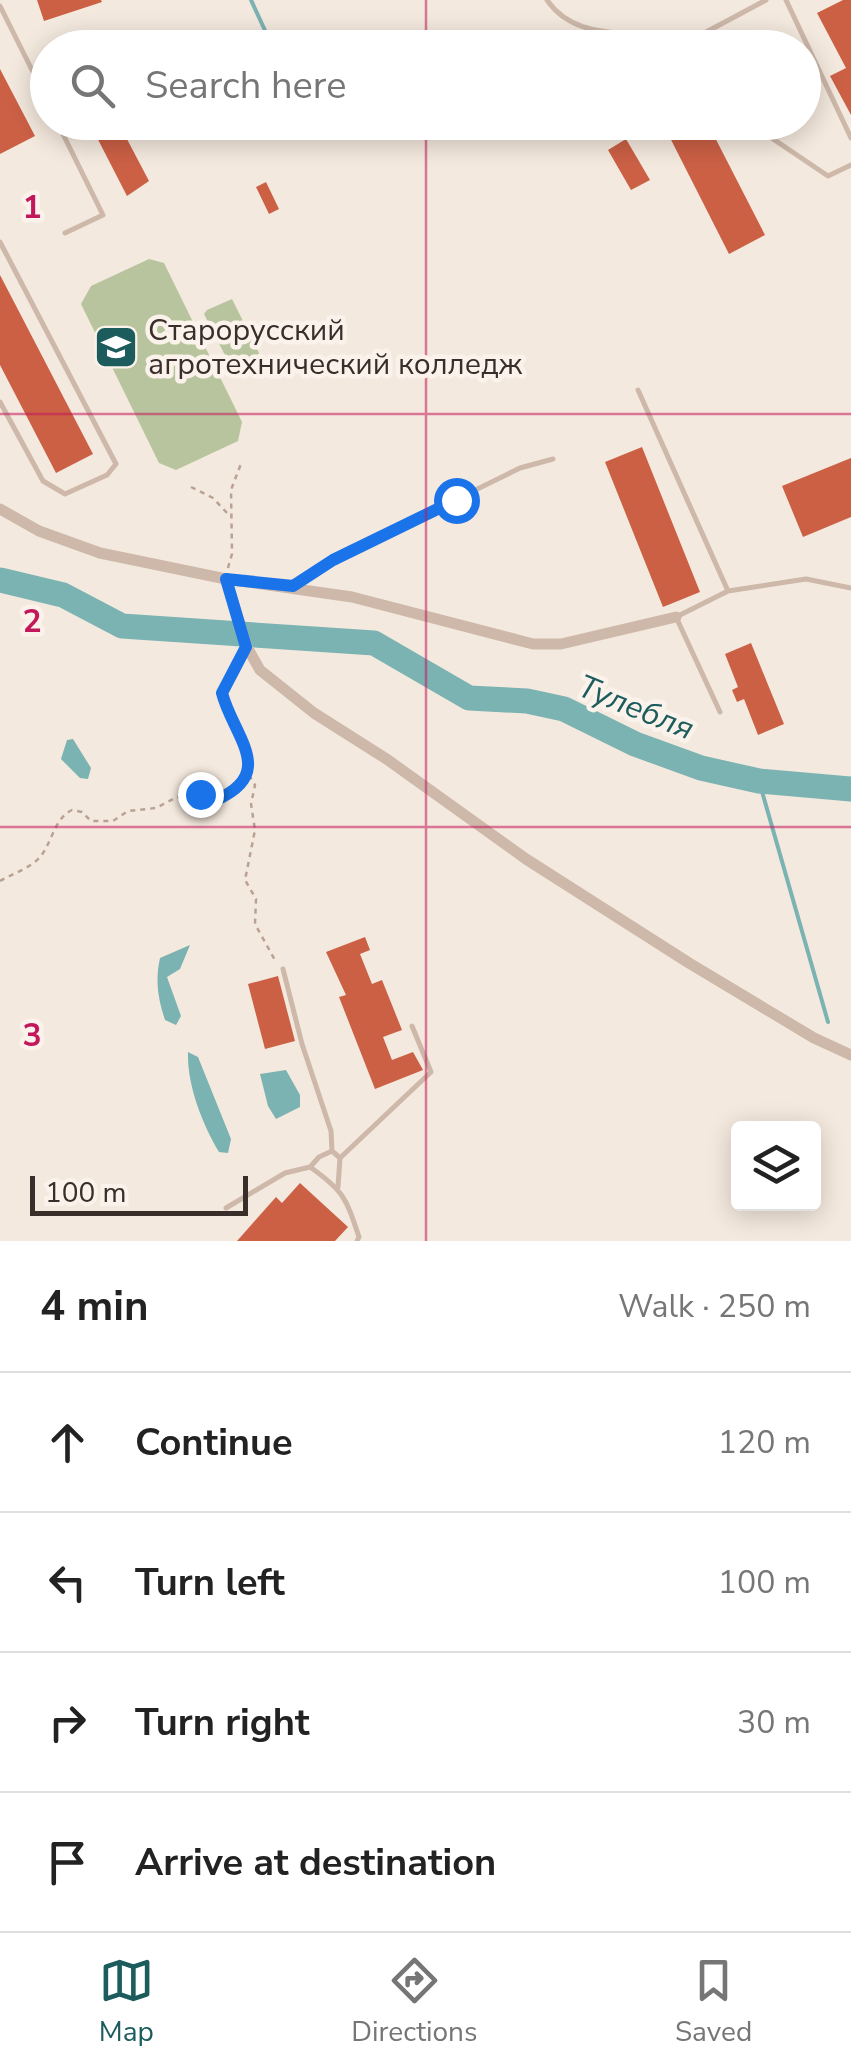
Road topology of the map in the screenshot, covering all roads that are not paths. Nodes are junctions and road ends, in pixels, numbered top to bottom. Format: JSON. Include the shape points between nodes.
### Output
{"nodes":[{"id":1,"x":547,"y":0,"type":"edge"},
{"id":2,"x":766,"y":0,"type":"edge"},
{"id":3,"x":786,"y":0,"type":"edge"},
{"id":4,"x":0,"y":6,"type":"edge"},
{"id":5,"x":596,"y":30,"type":"edge"},
{"id":6,"x":711,"y":30,"type":"edge"},
{"id":7,"x":800,"y":30,"type":"edge"},
{"id":8,"x":30,"y":66,"type":"edge"},
{"id":9,"x":821,"y":74,"type":"edge"},
{"id":10,"x":851,"y":138,"type":"edge"},
{"id":11,"x":67,"y":140,"type":"edge"},
{"id":12,"x":775,"y":140,"type":"edge"},
{"id":13,"x":851,"y":165,"type":"edge"},
{"id":14,"x":65,"y":233,"type":"dead end"},
{"id":15,"x":0,"y":242,"type":"edge"},
{"id":16,"x":638,"y":390,"type":"dead end"},
{"id":17,"x":0,"y":402,"type":"edge"},
{"id":18,"x":553,"y":459,"type":"dead end"},
{"id":19,"x":0,"y":510,"type":"edge"},
{"id":20,"x":226,"y":579,"type":"junction"},
{"id":21,"x":293,"y":586,"type":"junction"},
{"id":22,"x":851,"y":588,"type":"edge"},
{"id":23,"x":728,"y":591,"type":"junction"},
{"id":24,"x":676,"y":617,"type":"junction"},
{"id":25,"x":720,"y":712,"type":"dead end"},
{"id":26,"x":283,"y":969,"type":"road end"},
{"id":27,"x":412,"y":1026,"type":"dead end"},
{"id":28,"x":851,"y":1054,"type":"edge"},
{"id":29,"x":332,"y":1150,"type":"junction"},
{"id":30,"x":340,"y":1158,"type":"junction"},
{"id":31,"x":310,"y":1168,"type":"junction"},
{"id":32,"x":338,"y":1187,"type":"junction"},
{"id":33,"x":226,"y":1208,"type":"dead end"},
{"id":34,"x":357,"y":1241,"type":"edge"}],
"edges":[{"from":1,"to":5,"type":"lane","via":[[567,20]]},
{"from":2,"to":6,"type":"lane"},
{"from":3,"to":7,"type":"lane"},
{"from":4,"to":8,"type":"lane"},
{"from":9,"to":10,"type":"lane"},
{"from":11,"to":14,"type":"lane","via":[[103,215]]},
{"from":12,"to":13,"type":"lane","via":[[828,176]]},
{"from":15,"to":17,"type":"lane","via":[[116,464],[65,494],[43,481]]},
{"from":16,"to":23,"type":"lane"},
{"from":18,"to":21,"type":"lane","via":[[520,468]]},
{"from":19,"to":20,"type":"street","via":[[100,553]]},
{"from":20,"to":21,"type":"street"},
{"from":20,"to":28,"type":"street","via":[[246,647],[260,670],[314,713],[526,860],[814,1038]]},
{"from":21,"to":24,"type":"street","via":[[533,644],[562,644]]},
{"from":22,"to":23,"type":"lane","via":[[806,579]]},
{"from":23,"to":24,"type":"lane"},
{"from":24,"to":25,"type":"lane"},
{"from":26,"to":29,"type":"lane"},
{"from":27,"to":30,"type":"lane","via":[[431,1072]]},
{"from":29,"to":30,"type":"lane"},
{"from":29,"to":31,"type":"lane"},
{"from":30,"to":32,"type":"lane"},
{"from":31,"to":32,"type":"lane"},
{"from":31,"to":33,"type":"lane","via":[[285,1173]]},
{"from":32,"to":34,"type":"lane"}]}
